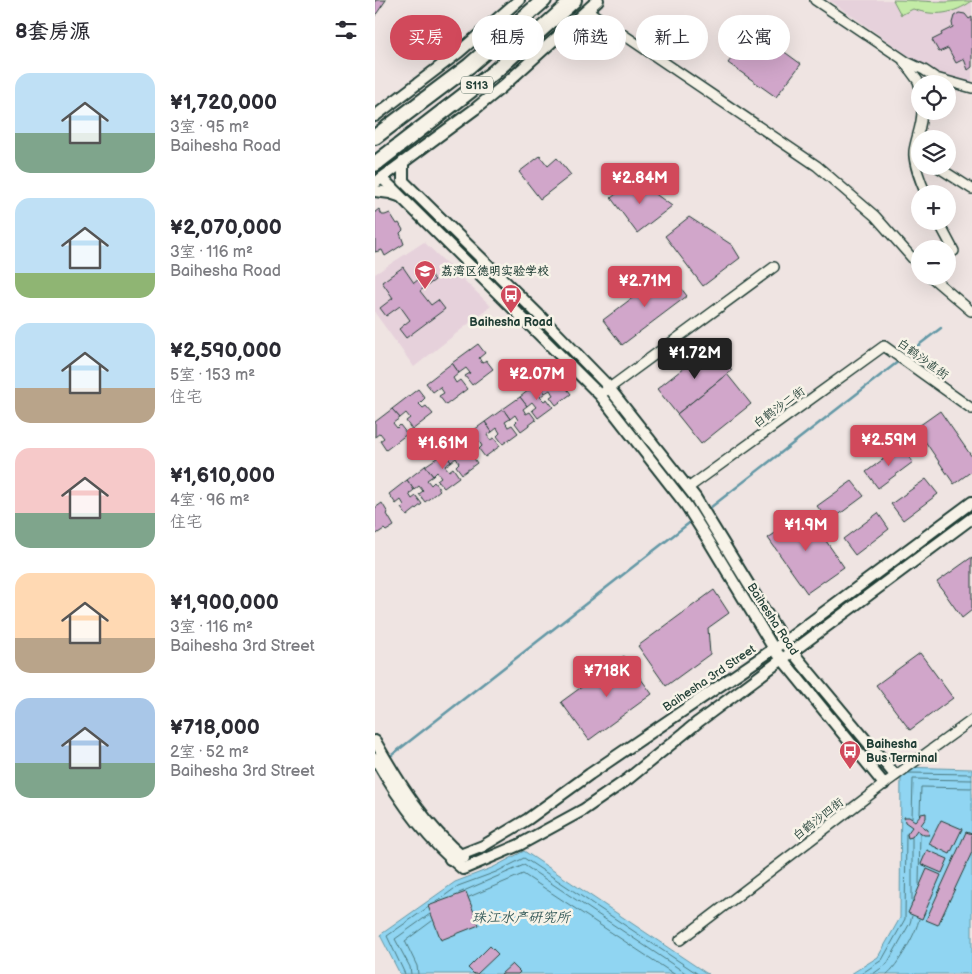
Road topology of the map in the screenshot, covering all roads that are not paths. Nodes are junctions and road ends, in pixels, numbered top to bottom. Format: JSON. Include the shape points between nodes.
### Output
{"nodes":[{"id":1,"x":519,"y":0,"type":"edge"},
{"id":2,"x":544,"y":0,"type":"edge"},
{"id":3,"x":574,"y":0,"type":"edge"},
{"id":4,"x":598,"y":0,"type":"edge"},
{"id":5,"x":815,"y":0,"type":"edge"},
{"id":6,"x":587,"y":10,"type":"junction"},
{"id":7,"x":901,"y":57,"type":"junction"},
{"id":8,"x":913,"y":75,"type":"edge"},
{"id":9,"x":972,"y":88,"type":"edge"},
{"id":10,"x":375,"y":116,"type":"edge"},
{"id":11,"x":375,"y":137,"type":"edge"},
{"id":12,"x":403,"y":162,"type":"junction"},
{"id":13,"x":375,"y":164,"type":"edge"},
{"id":14,"x":950,"y":175,"type":"edge"},
{"id":15,"x":377,"y":177,"type":"edge"},
{"id":16,"x":972,"y":189,"type":"edge"},
{"id":17,"x":375,"y":191,"type":"edge"},
{"id":18,"x":400,"y":196,"type":"junction"},
{"id":19,"x":418,"y":196,"type":"junction"},
{"id":20,"x":911,"y":257,"type":"edge"},
{"id":21,"x":774,"y":267,"type":"dead end"},
{"id":22,"x":941,"y":285,"type":"edge"},
{"id":23,"x":971,"y":311,"type":"edge"},
{"id":24,"x":884,"y":346,"type":"joint"},
{"id":25,"x":609,"y":388,"type":"junction"},
{"id":26,"x":600,"y":395,"type":"junction"},
{"id":27,"x":972,"y":409,"type":"edge"},
{"id":28,"x":688,"y":488,"type":"junction"},
{"id":29,"x":972,"y":502,"type":"edge"},
{"id":30,"x":972,"y":518,"type":"edge"},
{"id":31,"x":784,"y":642,"type":"junction"},
{"id":32,"x":774,"y":649,"type":"junction"},
{"id":33,"x":792,"y":652,"type":"junction"},
{"id":34,"x":783,"y":659,"type":"junction"},
{"id":35,"x":972,"y":720,"type":"edge"},
{"id":36,"x":376,"y":742,"type":"edge"},
{"id":37,"x":375,"y":758,"type":"edge"},
{"id":38,"x":895,"y":775,"type":"junction"},
{"id":39,"x":391,"y":777,"type":"junction"},
{"id":40,"x":884,"y":784,"type":"junction"},
{"id":41,"x":455,"y":856,"type":"junction"},
{"id":42,"x":680,"y":940,"type":"dead end"}],
"edges":[{"from":1,"to":10,"type":"street","via":[[459,52]]},
{"from":2,"to":11,"type":"main road","number":"S113","via":[[469,66]]},
{"from":3,"to":13,"type":"main road","number":"S113","via":[[493,73]]},
{"from":4,"to":6,"type":"street"},
{"from":5,"to":7,"type":"street"},
{"from":6,"to":12,"type":"street","via":[[502,87]]},
{"from":6,"to":20,"type":"street","via":[[817,166],[875,216]]},
{"from":7,"to":8,"type":"street"},
{"from":7,"to":9,"type":"street","via":[[936,78]]},
{"from":12,"to":15,"type":"street"},
{"from":12,"to":19,"type":"street","via":[[403,181]]},
{"from":14,"to":16,"type":"street"},
{"from":15,"to":18,"type":"street","name":"Baihesha Road"},
{"from":15,"to":19,"type":"street"},
{"from":17,"to":18,"type":"street"},
{"from":18,"to":26,"type":"street","name":"Baihesha Road"},
{"from":19,"to":25,"type":"street","name":"Baihesha Road"},
{"from":21,"to":25,"type":"street"},
{"from":22,"to":23,"type":"street"},
{"from":24,"to":27,"type":"street","name":"白鹤沙直街"},
{"from":24,"to":28,"type":"street","name":"白鹤沙二街"},
{"from":25,"to":26,"type":"street"},
{"from":25,"to":28,"type":"street","name":"Baihesha Road"},
{"from":26,"to":32,"type":"street","name":"Baihesha Road","via":[[686,505]]},
{"from":28,"to":31,"type":"street","name":"Baihesha Road"},
{"from":29,"to":31,"type":"street","name":"Baihesha 3rd Street"},
{"from":30,"to":33,"type":"street"},
{"from":31,"to":32,"type":"street","name":"Baihesha 3rd Street"},
{"from":31,"to":33,"type":"street","name":"Baihesha Road"},
{"from":32,"to":34,"type":"street","name":"Baihesha Road"},
{"from":32,"to":41,"type":"street","name":"Baihesha 3rd Street","via":[[528,819],[483,846]]},
{"from":33,"to":34,"type":"street"},
{"from":33,"to":38,"type":"street","name":"Baihesha Road"},
{"from":34,"to":40,"type":"street","name":"Baihesha Road"},
{"from":34,"to":41,"type":"street","via":[[583,810],[519,845],[472,865]]},
{"from":35,"to":38,"type":"street","name":"白鹤沙四街"},
{"from":36,"to":39,"type":"street"},
{"from":37,"to":39,"type":"street"},
{"from":38,"to":40,"type":"street","name":"白鹤沙四街"},
{"from":39,"to":41,"type":"street"},
{"from":40,"to":42,"type":"street","name":"白鹤沙四街"}]}
